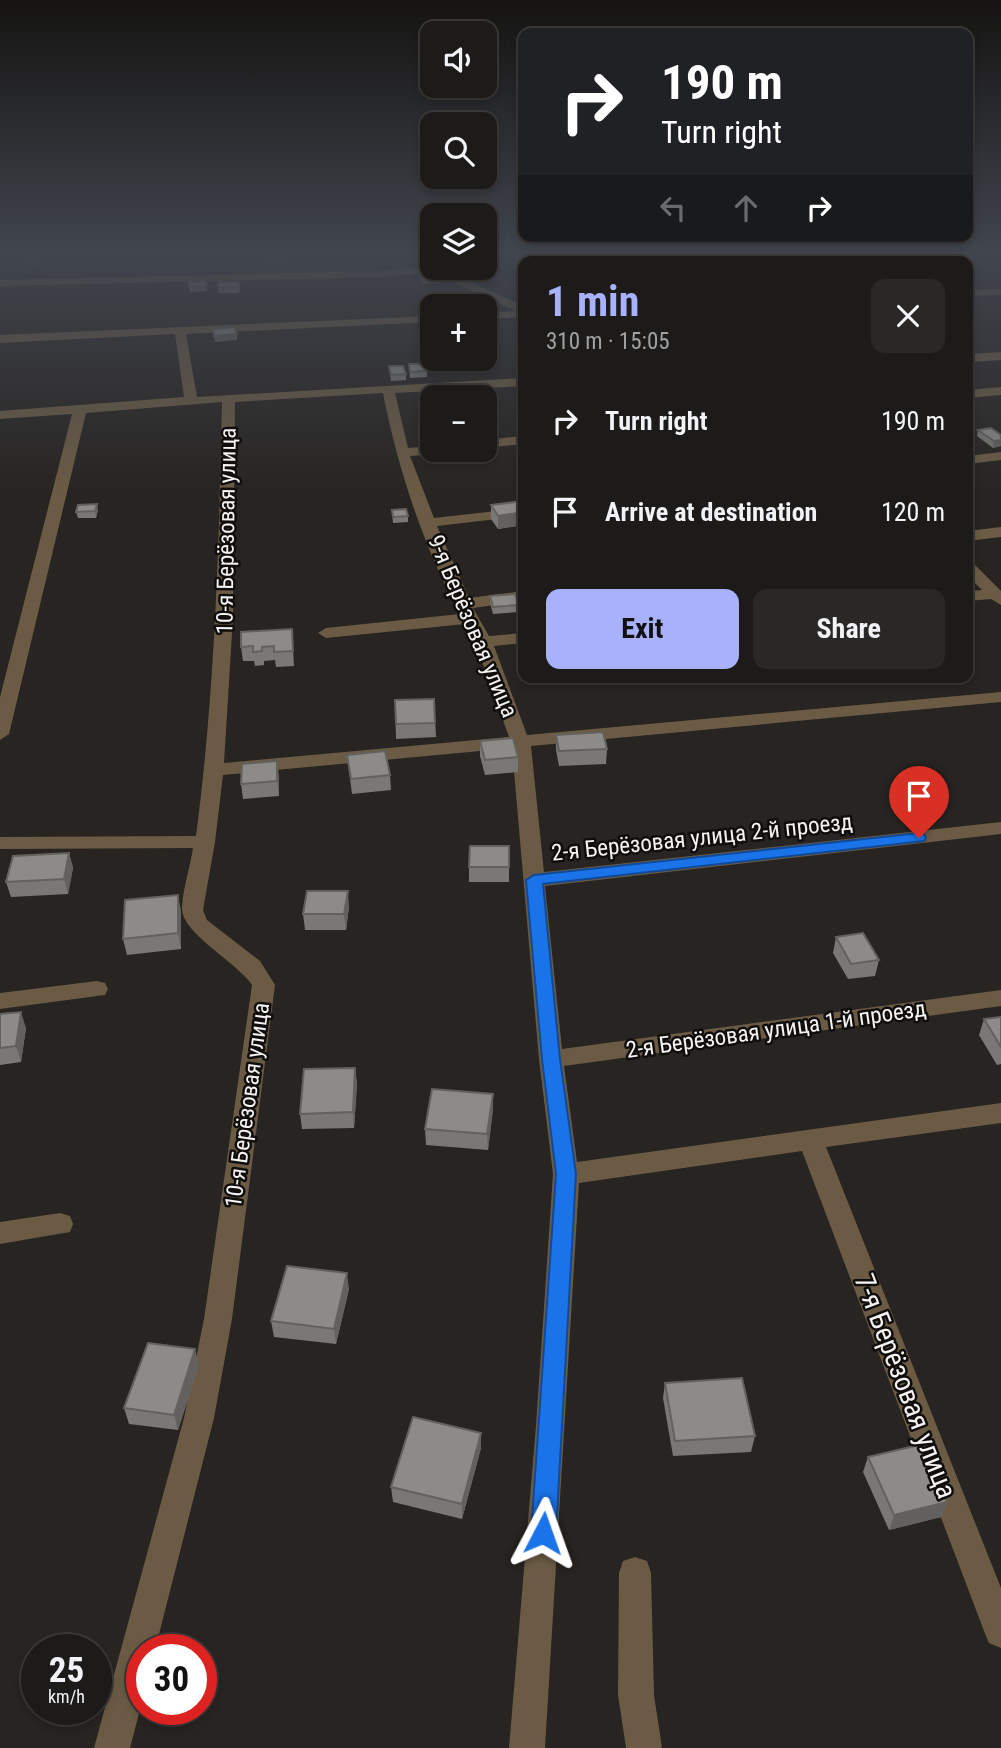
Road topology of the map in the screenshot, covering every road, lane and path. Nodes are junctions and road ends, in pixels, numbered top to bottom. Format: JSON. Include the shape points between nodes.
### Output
{"nodes":[{"id":1,"x":122,"y":334,"type":"edge"},
{"id":2,"x":180,"y":334,"type":"edge"},
{"id":3,"x":0,"y":339,"type":"edge"},
{"id":4,"x":1001,"y":356,"type":"edge"},
{"id":5,"x":973,"y":358,"type":"edge"},
{"id":6,"x":518,"y":382,"type":"edge"},
{"id":7,"x":388,"y":389,"type":"junction"},
{"id":8,"x":1001,"y":391,"type":"edge"},
{"id":9,"x":973,"y":394,"type":"edge"},
{"id":10,"x":229,"y":398,"type":"junction"},
{"id":11,"x":191,"y":400,"type":"junction"},
{"id":12,"x":80,"y":410,"type":"junction"},
{"id":13,"x":0,"y":415,"type":"edge"},
{"id":14,"x":518,"y":441,"type":"edge"},
{"id":15,"x":497,"y":443,"type":"edge"},
{"id":16,"x":420,"y":451,"type":"edge"},
{"id":17,"x":402,"y":453,"type":"junction"},
{"id":18,"x":1001,"y":456,"type":"edge"},
{"id":19,"x":973,"y":459,"type":"edge"},
{"id":20,"x":518,"y":513,"type":"edge"},
{"id":21,"x":428,"y":523,"type":"junction"},
{"id":22,"x":1001,"y":532,"type":"edge"},
{"id":23,"x":973,"y":535,"type":"edge"},
{"id":24,"x":973,"y":572,"type":"edge"},
{"id":25,"x":973,"y":596,"type":"edge"},
{"id":26,"x":518,"y":597,"type":"edge"},
{"id":27,"x":998,"y":597,"type":"edge"},
{"id":28,"x":467,"y":611,"type":"junction"},
{"id":29,"x":326,"y":633,"type":"dead end"},
{"id":30,"x":518,"y":639,"type":"edge"},
{"id":31,"x":484,"y":642,"type":"junction"},
{"id":32,"x":1001,"y":697,"type":"edge"},
{"id":33,"x":0,"y":734,"type":"edge"},
{"id":34,"x":521,"y":744,"type":"junction"},
{"id":35,"x":214,"y":771,"type":"junction"},
{"id":36,"x":1001,"y":828,"type":"edge"},
{"id":37,"x":205,"y":842,"type":"junction"},
{"id":38,"x":0,"y":843,"type":"edge"},
{"id":39,"x":534,"y":880,"type":"junction"},
{"id":40,"x":97,"y":989,"type":"dead end"},
{"id":41,"x":1001,"y":999,"type":"edge"},
{"id":42,"x":0,"y":1001,"type":"edge"},
{"id":43,"x":551,"y":1059,"type":"junction"},
{"id":44,"x":1001,"y":1113,"type":"edge"},
{"id":45,"x":811,"y":1142,"type":"junction"},
{"id":46,"x":566,"y":1174,"type":"junction"},
{"id":47,"x":60,"y":1224,"type":"dead end"},
{"id":48,"x":0,"y":1233,"type":"edge"},
{"id":49,"x":635,"y":1573,"type":"dead end"},
{"id":50,"x":1001,"y":1631,"type":"edge"},
{"id":51,"x":112,"y":1748,"type":"edge"},
{"id":52,"x":527,"y":1748,"type":"edge"},
{"id":53,"x":643,"y":1748,"type":"edge"}],
"edges":[{"from":1,"to":3,"type":"street"},
{"from":2,"to":11,"type":"street"},
{"from":4,"to":5,"type":"street"},
{"from":6,"to":7,"type":"street"},
{"from":7,"to":10,"type":"street"},
{"from":7,"to":17,"type":"street","name":"9-я Берёзовая улица"},
{"from":8,"to":9,"type":"street"},
{"from":10,"to":11,"type":"street"},
{"from":10,"to":35,"type":"street","name":"10-я Берёзовая улица","via":[[225,617]]},
{"from":11,"to":12,"type":"street"},
{"from":12,"to":13,"type":"street"},
{"from":12,"to":33,"type":"street"},
{"from":14,"to":15,"type":"street"},
{"from":16,"to":17,"type":"street"},
{"from":17,"to":21,"type":"street","name":"9-я Берёзовая улица"},
{"from":18,"to":19,"type":"street"},
{"from":20,"to":21,"type":"street"},
{"from":21,"to":28,"type":"street","name":"9-я Берёзовая улица"},
{"from":22,"to":23,"type":"street"},
{"from":24,"to":27,"type":"street"},
{"from":25,"to":27,"type":"street"},
{"from":26,"to":28,"type":"street"},
{"from":28,"to":29,"type":"street"},
{"from":28,"to":31,"type":"street","name":"9-я Берёзовая улица"},
{"from":30,"to":31,"type":"street"},
{"from":31,"to":34,"type":"street","name":"9-я Берёзовая улица"},
{"from":32,"to":34,"type":"street"},
{"from":34,"to":35,"type":"street"},
{"from":34,"to":39,"type":"street","name":"9-я Берёзовая улица"},
{"from":35,"to":37,"type":"street","name":"10-я Берёзовая улица"},
{"from":36,"to":39,"type":"street","name":"2-я Берёзовая улица 2-й проезд"},
{"from":37,"to":38,"type":"street"},
{"from":37,"to":51,"type":"street","name":"10-я Берёзовая улица","via":[[192,910],[197,924],[252,967],[264,985],[200,1418]]},
{"from":39,"to":43,"type":"street","name":"9-я Берёзовая улица"},
{"from":40,"to":42,"type":"street"},
{"from":41,"to":43,"type":"street","name":"2-я Берёзовая улица 1-й проезд"},
{"from":43,"to":46,"type":"street","name":"9-я Берёзовая улица"},
{"from":44,"to":45,"type":"street"},
{"from":45,"to":46,"type":"street"},
{"from":45,"to":50,"type":"street","name":"7-я Берёзовая улица"},
{"from":46,"to":52,"type":"street","name":"9-я Берёзовая улица"},
{"from":47,"to":48,"type":"street"},
{"from":49,"to":53,"type":"street","via":[[636,1695]]}]}
